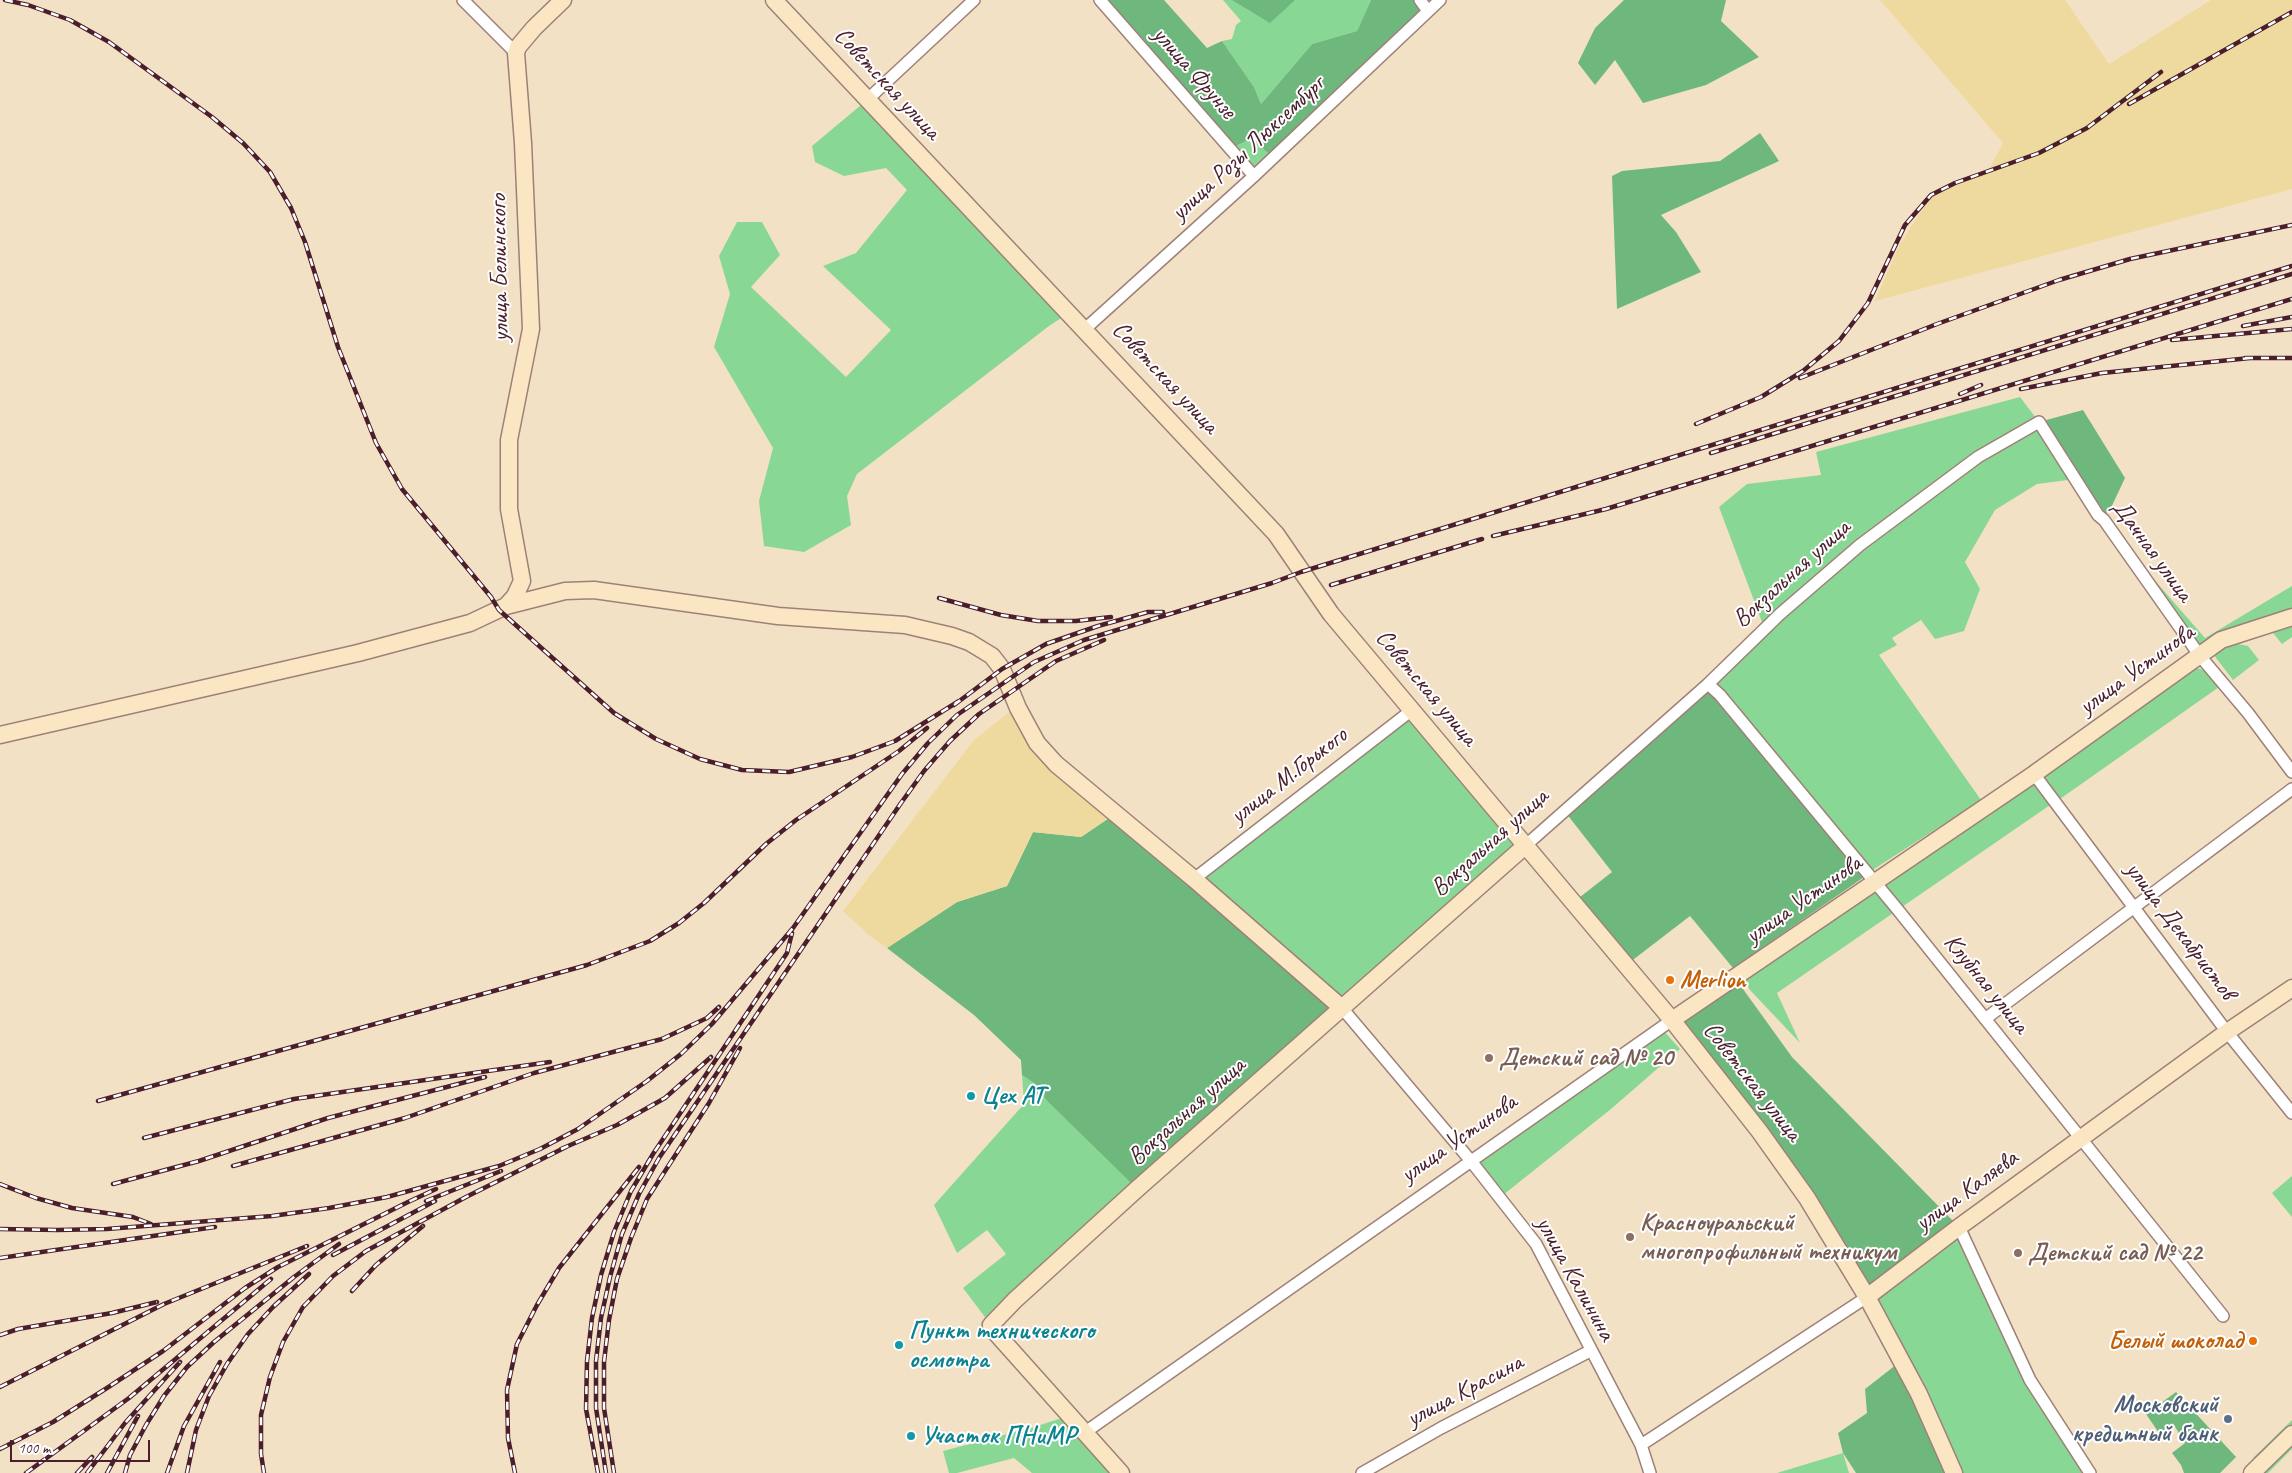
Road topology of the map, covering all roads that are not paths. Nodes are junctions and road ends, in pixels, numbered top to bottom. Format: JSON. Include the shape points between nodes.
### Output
{"nodes":[{"id":1,"x":463,"y":0,"type":"edge"},
{"id":2,"x":563,"y":0,"type":"edge"},
{"id":3,"x":774,"y":0,"type":"edge"},
{"id":4,"x":974,"y":0,"type":"edge"},
{"id":5,"x":1100,"y":0,"type":"edge"},
{"id":6,"x":1420,"y":0,"type":"edge"},
{"id":7,"x":1440,"y":0,"type":"edge"},
{"id":8,"x":1428,"y":10,"type":"junction"},
{"id":9,"x":516,"y":52,"type":"junction"},
{"id":10,"x":867,"y":100,"type":"junction"},
{"id":11,"x":1254,"y":176,"type":"junction"},
{"id":12,"x":1085,"y":329,"type":"junction"},
{"id":13,"x":2039,"y":422,"type":"joint"},
{"id":14,"x":506,"y":606,"type":"junction"},
{"id":15,"x":2292,"y":617,"type":"edge"},
{"id":16,"x":2200,"y":656,"type":"junction"},
{"id":17,"x":1708,"y":684,"type":"junction"},
{"id":18,"x":1412,"y":710,"type":"junction"},
{"id":19,"x":0,"y":735,"type":"edge"},
{"id":20,"x":2292,"y":772,"type":"edge"},
{"id":21,"x":2034,"y":774,"type":"junction"},
{"id":22,"x":2292,"y":789,"type":"edge"},
{"id":23,"x":1525,"y":846,"type":"junction"},
{"id":24,"x":1194,"y":879,"type":"junction"},
{"id":25,"x":1875,"y":882,"type":"junction"},
{"id":26,"x":2134,"y":907,"type":"junction"},
{"id":27,"x":2292,"y":988,"type":"edge"},
{"id":28,"x":1342,"y":1008,"type":"junction"},
{"id":29,"x":1985,"y":1019,"type":"junction"},
{"id":30,"x":1672,"y":1020,"type":"junction"},
{"id":31,"x":2227,"y":1032,"type":"junction"},
{"id":32,"x":2292,"y":1113,"type":"edge"},
{"id":33,"x":2081,"y":1139,"type":"junction"},
{"id":34,"x":1471,"y":1161,"type":"junction"},
{"id":35,"x":1960,"y":1227,"type":"junction"},
{"id":36,"x":1867,"y":1297,"type":"junction"},
{"id":37,"x":2223,"y":1316,"type":"dead end"},
{"id":38,"x":1590,"y":1351,"type":"junction"},
{"id":39,"x":1084,"y":1433,"type":"junction"},
{"id":40,"x":2292,"y":1434,"type":"edge"},
{"id":41,"x":1641,"y":1445,"type":"junction"},
{"id":42,"x":1121,"y":1473,"type":"edge"},
{"id":43,"x":1362,"y":1473,"type":"edge"},
{"id":44,"x":1650,"y":1473,"type":"edge"},
{"id":45,"x":1954,"y":1473,"type":"edge"},
{"id":46,"x":2090,"y":1473,"type":"edge"},
{"id":47,"x":2252,"y":1473,"type":"edge"}],
"edges":[{"from":1,"to":9,"type":"street"},
{"from":2,"to":9,"type":"street","via":[[534,28]]},
{"from":3,"to":10,"type":"street","name":"Советская улица"},
{"from":4,"to":10,"type":"street"},
{"from":5,"to":11,"type":"street","name":"улица Фрунзе"},
{"from":6,"to":8,"type":"street"},
{"from":7,"to":8,"type":"street","name":"улица Розы Люксембург"},
{"from":8,"to":11,"type":"street","name":"улица Розы Люксембург"},
{"from":9,"to":14,"type":"street","name":"улица Белинского","via":[[531,329],[509,440],[509,508],[522,581]]},
{"from":10,"to":12,"type":"street","name":"Советская улица"},
{"from":11,"to":12,"type":"street","name":"улица Розы Люксембург"},
{"from":12,"to":18,"type":"street","name":"Советская улица","via":[[1276,534],[1331,614]]},
{"from":13,"to":16,"type":"street","name":"Дачная улица","via":[[2098,515]]},
{"from":13,"to":17,"type":"street","name":"Вокзальная улица","via":[[1978,457],[1860,545],[1780,614]]},
{"from":14,"to":19,"type":"street","via":[[470,623],[358,653]]},
{"from":14,"to":24,"type":"street","via":[[565,591],[594,590],[778,616],[905,625],[969,642],[988,653],[1002,669],[1037,744],[1056,764]]},
{"from":15,"to":16,"type":"street","name":"улица Устинова","via":[[2221,640]]},
{"from":16,"to":20,"type":"street","name":"Дачная улица"},
{"from":16,"to":21,"type":"street","name":"улица Устинова"},
{"from":17,"to":23,"type":"street","name":"Вокзальная улица"},
{"from":17,"to":25,"type":"street","name":"Клубная улица"},
{"from":18,"to":23,"type":"street","name":"Советская улица"},
{"from":18,"to":24,"type":"street","name":"улица М.Горького"},
{"from":21,"to":25,"type":"street","name":"улица Устинова"},
{"from":21,"to":26,"type":"street","name":"улица Декабристов"},
{"from":22,"to":26,"type":"street"},
{"from":23,"to":28,"type":"street","name":"Вокзальная улица"},
{"from":23,"to":30,"type":"street","name":"Советская улица"},
{"from":24,"to":28,"type":"street"},
{"from":25,"to":29,"type":"street","name":"Клубная улица"},
{"from":25,"to":30,"type":"street","name":"улица Устинова"},
{"from":26,"to":29,"type":"street"},
{"from":26,"to":31,"type":"street","name":"улица Декабристов"},
{"from":27,"to":31,"type":"street","name":"улица Каляева"},
{"from":28,"to":34,"type":"street","name":"улица Калинина"},
{"from":28,"to":39,"type":"street","name":"Вокзальная улица","via":[[1065,1254],[991,1325]]},
{"from":29,"to":33,"type":"street","name":"Клубная улица"},
{"from":30,"to":34,"type":"street","name":"улица Устинова"},
{"from":30,"to":36,"type":"street","name":"Советская улица","via":[[1808,1198]]},
{"from":31,"to":32,"type":"street","name":"улица Декабристов"},
{"from":31,"to":33,"type":"street","name":"улица Каляева"},
{"from":33,"to":35,"type":"street","name":"улица Каляева"},
{"from":33,"to":37,"type":"street","name":"Клубная улица"},
{"from":34,"to":38,"type":"street","name":"улица Калинина","via":[[1536,1244]]},
{"from":34,"to":39,"type":"street","name":"улица Устинова"},
{"from":35,"to":36,"type":"street","name":"улица Каляева"},
{"from":35,"to":46,"type":"street","via":[[2030,1380]]},
{"from":36,"to":41,"type":"street","name":"улица Каляева"},
{"from":36,"to":45,"type":"street","name":"Советская улица","via":[[1919,1394]]},
{"from":38,"to":41,"type":"street","name":"улица Калинина"},
{"from":38,"to":43,"type":"street","name":"улица Красина"},
{"from":39,"to":42,"type":"street"},
{"from":40,"to":47,"type":"street"},
{"from":41,"to":44,"type":"street","name":"улица Калинина"}]}
